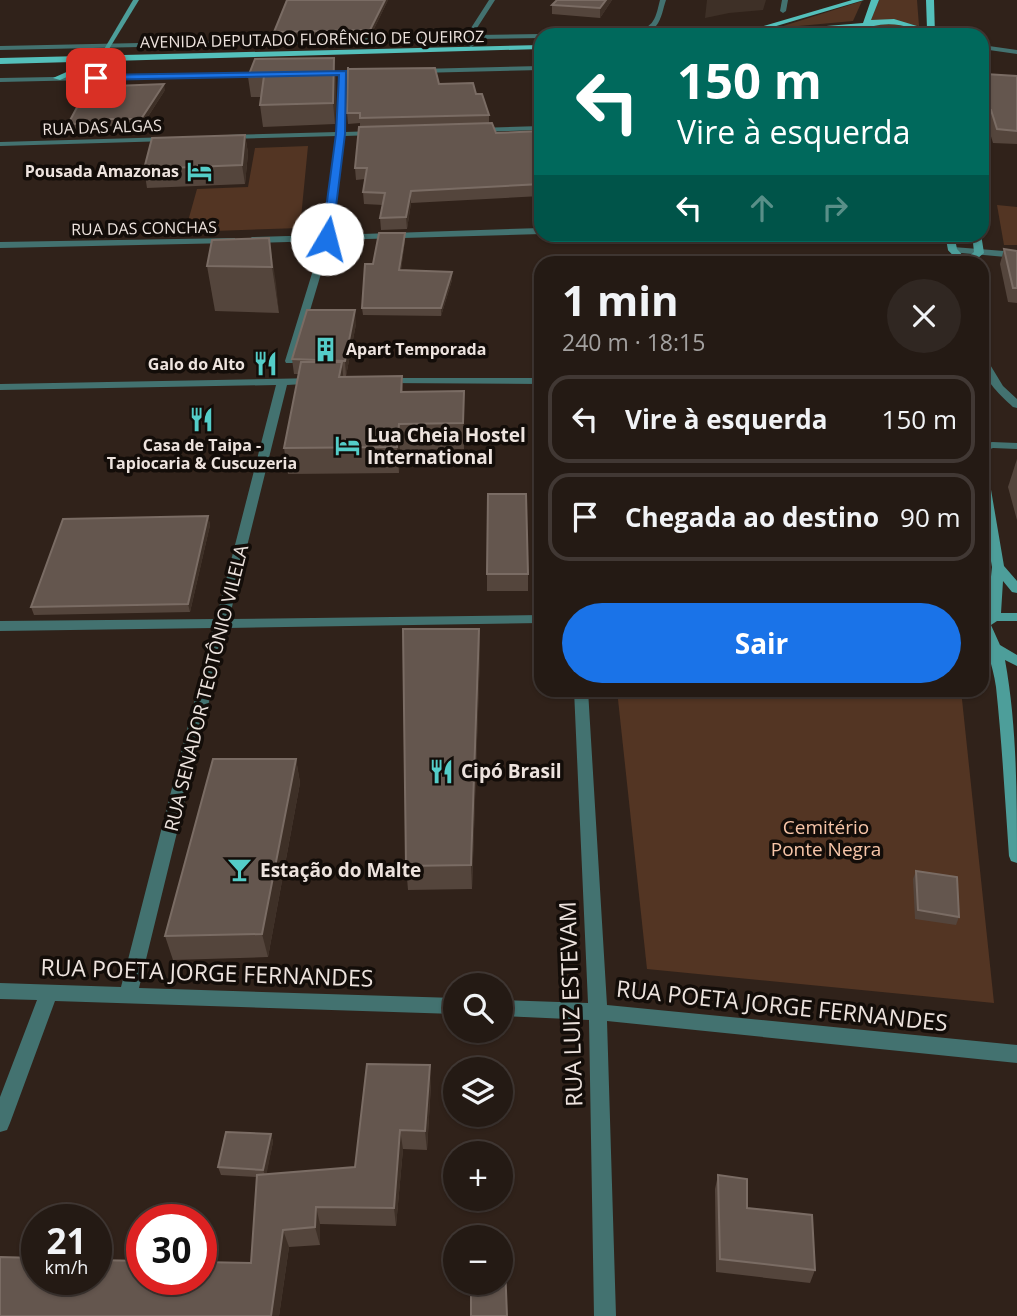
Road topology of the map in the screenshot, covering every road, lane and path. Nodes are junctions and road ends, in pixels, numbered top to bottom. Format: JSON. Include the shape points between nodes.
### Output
{"nodes":[{"id":1,"x":136,"y":0,"type":"edge"},
{"id":2,"x":492,"y":0,"type":"edge"},
{"id":3,"x":663,"y":0,"type":"edge"},
{"id":4,"x":785,"y":0,"type":"edge"},
{"id":5,"x":860,"y":0,"type":"edge"},
{"id":6,"x":875,"y":0,"type":"edge"},
{"id":7,"x":930,"y":0,"type":"edge"},
{"id":8,"x":783,"y":11,"type":"dead end"},
{"id":9,"x":865,"y":25,"type":"junction"},
{"id":10,"x":648,"y":28,"type":"edge"},
{"id":11,"x":762,"y":28,"type":"edge"},
{"id":12,"x":799,"y":28,"type":"edge"},
{"id":13,"x":857,"y":28,"type":"edge"},
{"id":14,"x":915,"y":28,"type":"edge"},
{"id":15,"x":931,"y":28,"type":"edge"},
{"id":16,"x":534,"y":36,"type":"edge"},
{"id":17,"x":471,"y":38,"type":"junction"},
{"id":18,"x":107,"y":46,"type":"junction"},
{"id":19,"x":534,"y":47,"type":"edge"},
{"id":20,"x":0,"y":48,"type":"edge"},
{"id":21,"x":989,"y":48,"type":"edge"},
{"id":22,"x":471,"y":50,"type":"junction"},
{"id":23,"x":1017,"y":52,"type":"edge"},
{"id":24,"x":534,"y":55,"type":"edge"},
{"id":25,"x":0,"y":61,"type":"edge"},
{"id":26,"x":97,"y":63,"type":"junction"},
{"id":27,"x":106,"y":67,"type":"junction"},
{"id":28,"x":83,"y":68,"type":"junction"},
{"id":29,"x":534,"y":68,"type":"edge"},
{"id":30,"x":0,"y":70,"type":"edge"},
{"id":31,"x":409,"y":71,"type":"edge"},
{"id":32,"x":369,"y":72,"type":"edge"},
{"id":33,"x":343,"y":73,"type":"junction"},
{"id":34,"x":276,"y":74,"type":"edge"},
{"id":35,"x":303,"y":74,"type":"edge"},
{"id":36,"x":57,"y":78,"type":"junction"},
{"id":37,"x":115,"y":78,"type":"junction"},
{"id":38,"x":0,"y":80,"type":"edge"},
{"id":39,"x":534,"y":128,"type":"edge"},
{"id":40,"x":461,"y":130,"type":"edge"},
{"id":41,"x":381,"y":132,"type":"edge"},
{"id":42,"x":341,"y":134,"type":"junction"},
{"id":43,"x":218,"y":137,"type":"edge"},
{"id":44,"x":177,"y":139,"type":"edge"},
{"id":45,"x":0,"y":144,"type":"edge"},
{"id":46,"x":534,"y":231,"type":"edge"},
{"id":47,"x":327,"y":239,"type":"junction"},
{"id":48,"x":950,"y":242,"type":"edge"},
{"id":49,"x":977,"y":242,"type":"edge"},
{"id":50,"x":0,"y":245,"type":"edge"},
{"id":51,"x":953,"y":250,"type":"junction"},
{"id":52,"x":979,"y":253,"type":"junction"},
{"id":53,"x":1017,"y":255,"type":"edge"},
{"id":54,"x":960,"y":256,"type":"edge"},
{"id":55,"x":975,"y":256,"type":"edge"},
{"id":56,"x":290,"y":361,"type":"edge"},
{"id":57,"x":989,"y":372,"type":"edge"},
{"id":58,"x":378,"y":381,"type":"edge"},
{"id":59,"x":534,"y":381,"type":"edge"},
{"id":60,"x":282,"y":382,"type":"junction"},
{"id":61,"x":323,"y":382,"type":"edge"},
{"id":62,"x":0,"y":387,"type":"edge"},
{"id":63,"x":1017,"y":405,"type":"edge"},
{"id":64,"x":989,"y":446,"type":"edge"},
{"id":65,"x":1017,"y":446,"type":"edge"},
{"id":66,"x":989,"y":514,"type":"edge"},
{"id":67,"x":998,"y":567,"type":"junction"},
{"id":68,"x":1017,"y":589,"type":"edge"},
{"id":69,"x":989,"y":608,"type":"edge"},
{"id":70,"x":1017,"y":617,"type":"edge"},
{"id":71,"x":534,"y":620,"type":"edge"},
{"id":72,"x":989,"y":622,"type":"edge"},
{"id":73,"x":223,"y":623,"type":"junction"},
{"id":74,"x":0,"y":626,"type":"edge"},
{"id":75,"x":989,"y":631,"type":"edge"},
{"id":76,"x":995,"y":648,"type":"junction"},
{"id":77,"x":1017,"y":661,"type":"edge"},
{"id":78,"x":1017,"y":669,"type":"edge"},
{"id":79,"x":1003,"y":685,"type":"junction"},
{"id":80,"x":581,"y":697,"type":"edge"},
{"id":81,"x":1017,"y":856,"type":"edge"},
{"id":82,"x":0,"y":991,"type":"edge"},
{"id":83,"x":49,"y":992,"type":"junction"},
{"id":84,"x":128,"y":994,"type":"junction"},
{"id":85,"x":443,"y":1006,"type":"edge"},
{"id":86,"x":513,"y":1009,"type":"edge"},
{"id":87,"x":598,"y":1012,"type":"junction"},
{"id":88,"x":1017,"y":1054,"type":"edge"},
{"id":89,"x":0,"y":1123,"type":"edge"},
{"id":90,"x":605,"y":1316,"type":"edge"}],
"edges":[{"from":1,"to":18,"type":"main road"},
{"from":2,"to":17,"type":"street"},
{"from":3,"to":10,"type":"street","via":[[656,23]]},
{"from":4,"to":8,"type":"street"},
{"from":5,"to":11,"type":"main road"},
{"from":6,"to":9,"type":"main road"},
{"from":7,"to":15,"type":"main road"},
{"from":9,"to":12,"type":"main road"},
{"from":9,"to":13,"type":"main road"},
{"from":9,"to":14,"type":"main road"},
{"from":16,"to":17,"type":"street"},
{"from":17,"to":18,"type":"street"},
{"from":17,"to":22,"type":"street"},
{"from":18,"to":20,"type":"street"},
{"from":18,"to":26,"type":"main road"},
{"from":19,"to":22,"type":"main road","name":"AVENIDA DEPUTADO FLORÊNCIO DE QUEIROZ"},
{"from":21,"to":23,"type":"street"},
{"from":22,"to":26,"type":"main road","name":"AVENIDA DEPUTADO FLORÊNCIO DE QUEIROZ"},
{"from":24,"to":27,"type":"main road","name":"AVENIDA DEPUTADO FLORÊNCIO DE QUEIROZ"},
{"from":25,"to":26,"type":"main road","name":"AVENIDA DEPUTADO FLORÊNCIO DE QUEIROZ"},
{"from":26,"to":27,"type":"main road","name":"AVENIDA DEPUTADO FLORÊNCIO DE QUEIROZ"},
{"from":26,"to":28,"type":"main road","name":"AVENIDA DEPUTADO FLORÊNCIO DE QUEIROZ"},
{"from":27,"to":37,"type":"main road"},
{"from":28,"to":30,"type":"main road","name":"AVENIDA DEPUTADO FLORÊNCIO DE QUEIROZ"},
{"from":28,"to":36,"type":"main road"},
{"from":29,"to":31,"type":"street"},
{"from":32,"to":33,"type":"street"},
{"from":33,"to":35,"type":"street"},
{"from":33,"to":42,"type":"street"},
{"from":34,"to":37,"type":"street"},
{"from":36,"to":37,"type":"street"},
{"from":36,"to":38,"type":"street"},
{"from":39,"to":40,"type":"street"},
{"from":41,"to":42,"type":"street"},
{"from":42,"to":43,"type":"street"},
{"from":42,"to":47,"type":"street"},
{"from":44,"to":45,"type":"street","name":"RUA DAS ALGAS"},
{"from":46,"to":47,"type":"street","name":"RUA DAS CONCHAS"},
{"from":47,"to":50,"type":"street","name":"RUA DAS CONCHAS"},
{"from":47,"to":56,"type":"street"},
{"from":48,"to":51,"type":"main road"},
{"from":49,"to":52,"type":"main road"},
{"from":51,"to":52,"type":"street"},
{"from":51,"to":54,"type":"main road"},
{"from":52,"to":53,"type":"street"},
{"from":52,"to":55,"type":"main road"},
{"from":57,"to":63,"type":"street"},
{"from":58,"to":59,"type":"street"},
{"from":60,"to":61,"type":"street"},
{"from":60,"to":62,"type":"street"},
{"from":60,"to":73,"type":"street","name":"RUA SENADOR TEOTÔNIO VILELA"},
{"from":64,"to":65,"type":"street"},
{"from":66,"to":67,"type":"main road"},
{"from":67,"to":68,"type":"main road"},
{"from":67,"to":69,"type":"main road"},
{"from":70,"to":72,"type":"main road"},
{"from":71,"to":73,"type":"street"},
{"from":73,"to":74,"type":"street"},
{"from":73,"to":84,"type":"street","name":"RUA SENADOR TEOTÔNIO VILELA"},
{"from":75,"to":76,"type":"main road"},
{"from":76,"to":77,"type":"main road"},
{"from":76,"to":79,"type":"main road"},
{"from":78,"to":79,"type":"main road"},
{"from":79,"to":81,"type":"main road"},
{"from":80,"to":87,"type":"street","name":"RUA LUIZ ESTEVAM"},
{"from":82,"to":83,"type":"street","name":"RUA POETA JORGE FERNANDES"},
{"from":83,"to":84,"type":"street","name":"RUA POETA JORGE FERNANDES"},
{"from":83,"to":89,"type":"street"},
{"from":84,"to":85,"type":"street","name":"RUA POETA JORGE FERNANDES"},
{"from":86,"to":87,"type":"street","name":"RUA POETA JORGE FERNANDES"},
{"from":87,"to":88,"type":"street","name":"RUA POETA JORGE FERNANDES"},
{"from":87,"to":90,"type":"street","name":"RUA LUIZ ESTEVAM"}]}
